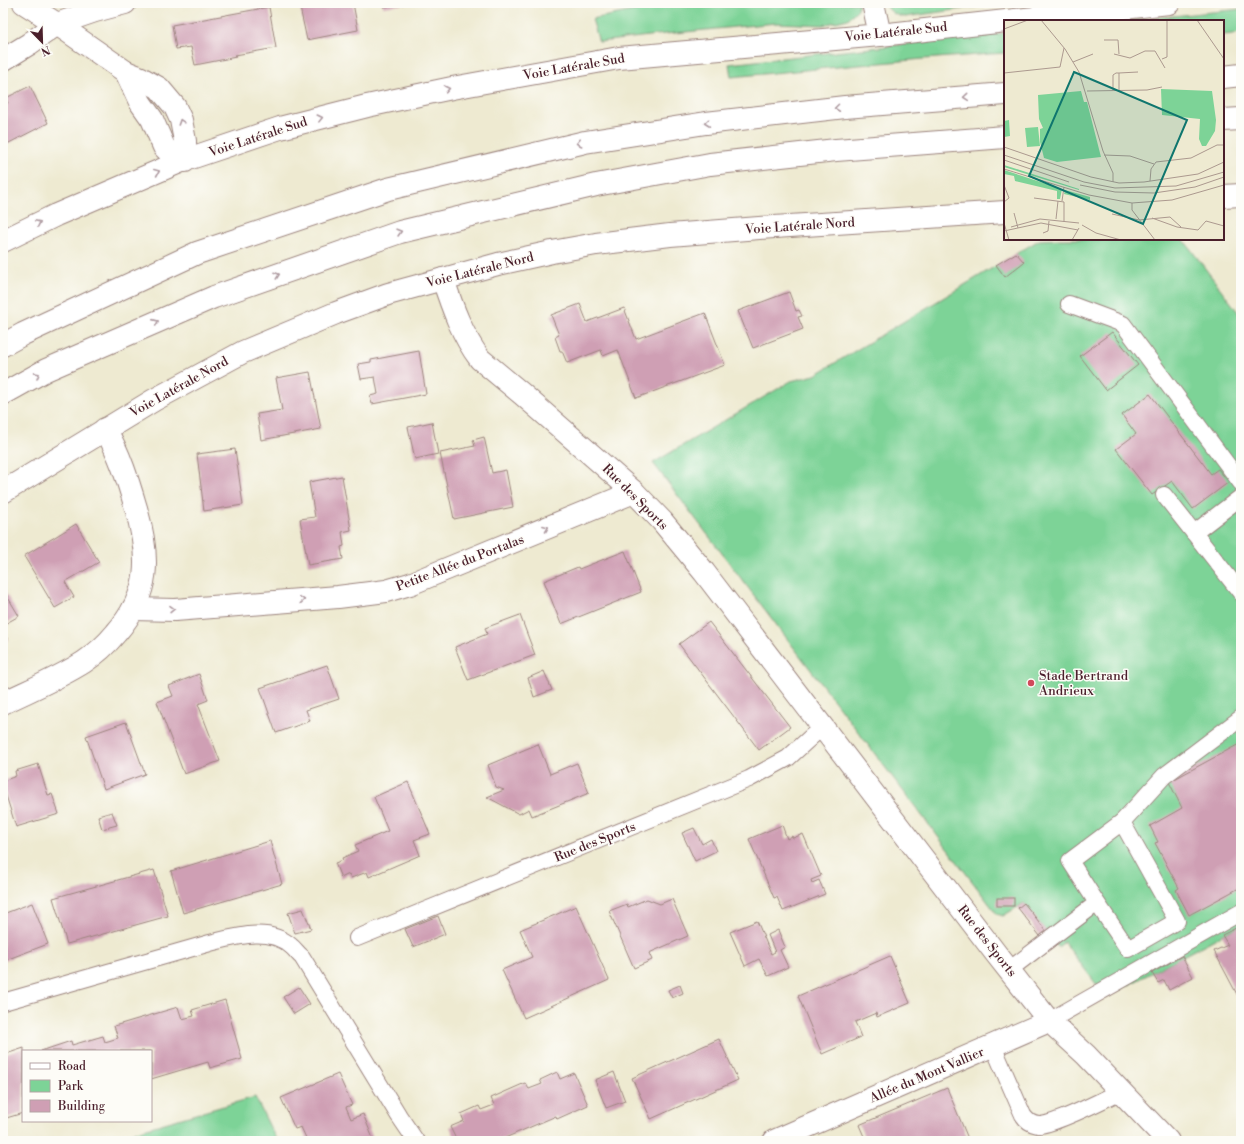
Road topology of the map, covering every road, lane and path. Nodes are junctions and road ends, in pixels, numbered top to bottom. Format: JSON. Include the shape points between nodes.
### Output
{"nodes":[{"id":1,"x":24,"y":3,"type":"edge"},
{"id":2,"x":125,"y":3,"type":"edge"},
{"id":3,"x":873,"y":3,"type":"edge"},
{"id":4,"x":1169,"y":3,"type":"edge"},
{"id":5,"x":1015,"y":20,"type":"edge"},
{"id":6,"x":1004,"y":21,"type":"edge"},
{"id":7,"x":57,"y":24,"type":"junction"},
{"id":8,"x":880,"y":35,"type":"junction"},
{"id":9,"x":3,"y":60,"type":"edge"},
{"id":10,"x":1241,"y":75,"type":"edge"},
{"id":11,"x":1224,"y":76,"type":"edge"},
{"id":12,"x":1004,"y":94,"type":"edge"},
{"id":13,"x":1241,"y":119,"type":"edge"},
{"id":14,"x":1224,"y":120,"type":"edge"},
{"id":15,"x":1004,"y":137,"type":"edge"},
{"id":16,"x":183,"y":161,"type":"junction"},
{"id":17,"x":1241,"y":194,"type":"edge"},
{"id":18,"x":1224,"y":196,"type":"edge"},
{"id":19,"x":1004,"y":212,"type":"edge"},
{"id":20,"x":3,"y":240,"type":"edge"},
{"id":21,"x":442,"y":278,"type":"junction"},
{"id":22,"x":1069,"y":304,"type":"dead end"},
{"id":23,"x":3,"y":345,"type":"edge"},
{"id":24,"x":3,"y":394,"type":"edge"},
{"id":25,"x":105,"y":429,"type":"junction"},
{"id":26,"x":1241,"y":483,"type":"edge"},
{"id":27,"x":3,"y":492,"type":"edge"},
{"id":28,"x":634,"y":492,"type":"junction"},
{"id":29,"x":1164,"y":495,"type":"dead end"},
{"id":30,"x":1241,"y":497,"type":"edge"},
{"id":31,"x":1194,"y":533,"type":"junction"},
{"id":32,"x":1241,"y":593,"type":"edge"},
{"id":33,"x":134,"y":609,"type":"junction"},
{"id":34,"x":3,"y":704,"type":"edge"},
{"id":35,"x":1241,"y":718,"type":"edge"},
{"id":36,"x":822,"y":727,"type":"junction"},
{"id":37,"x":1122,"y":822,"type":"junction"},
{"id":38,"x":1097,"y":903,"type":"junction"},
{"id":39,"x":1241,"y":912,"type":"edge"},
{"id":40,"x":357,"y":938,"type":"dead end"},
{"id":41,"x":1009,"y":970,"type":"junction"},
{"id":42,"x":3,"y":1002,"type":"edge"},
{"id":43,"x":1049,"y":1021,"type":"junction"},
{"id":44,"x":993,"y":1046,"type":"junction"},
{"id":45,"x":1121,"y":1091,"type":"junction"},
{"id":46,"x":807,"y":1135,"type":"edge"},
{"id":47,"x":416,"y":1141,"type":"edge"},
{"id":48,"x":774,"y":1141,"type":"edge"},
{"id":49,"x":1168,"y":1141,"type":"edge"}],
"edges":[{"from":1,"to":7,"type":"main road"},
{"from":2,"to":7,"type":"main road"},
{"from":3,"to":8,"type":"main road"},
{"from":4,"to":5,"type":"main road","name":"Voie Latérale Sud"},
{"from":6,"to":8,"type":"main road","name":"Voie Latérale Sud"},
{"from":7,"to":9,"type":"main road"},
{"from":7,"to":16,"type":"main road","via":[[126,72],[164,147]]},
{"from":16,"to":8,"type":"main road","name":"Voie Latérale Sud","one_way":true,"via":[[280,128],[367,106],[611,59]]},
{"from":10,"to":11,"type":"main road"},
{"from":12,"to":23,"type":"main road","one_way":true,"via":[[845,107],[691,125],[585,142],[388,189],[197,253]]},
{"from":13,"to":14,"type":"main road"},
{"from":24,"to":15,"type":"main road","one_way":true,"via":[[46,370],[214,297],[400,232],[596,185],[710,164],[836,150]]},
{"from":20,"to":16,"type":"main road","name":"Voie Latérale Sud","one_way":true},
{"from":17,"to":18,"type":"main road"},
{"from":19,"to":21,"type":"main road","name":"Voie Latérale Nord","via":[[760,228],[596,244]]},
{"from":21,"to":25,"type":"main road","name":"Voie Latérale Nord","via":[[336,313],[243,352]]},
{"from":21,"to":28,"type":"main road","name":"Rue des Sports","via":[[456,317],[480,359]]},
{"from":22,"to":26,"type":"lane","via":[[1122,324]]},
{"from":25,"to":27,"type":"main road","name":"Voie Latérale Nord"},
{"from":25,"to":33,"type":"main road","via":[[126,473],[143,537],[145,575]]},
{"from":33,"to":28,"type":"main road","name":"Petite Allée du Portalas","one_way":true,"via":[[175,610],[386,591],[417,581]]},
{"from":28,"to":36,"type":"main road","name":"Rue des Sports","via":[[704,572]]},
{"from":29,"to":31,"type":"lane"},
{"from":30,"to":31,"type":"lane"},
{"from":31,"to":32,"type":"lane"},
{"from":33,"to":34,"type":"main road","via":[[121,628],[97,652],[73,668]]},
{"from":35,"to":37,"type":"lane","via":[[1164,776]]},
{"from":36,"to":40,"type":"lane","name":"Rue des Sports","via":[[788,758],[749,779]]},
{"from":36,"to":41,"type":"main road","name":"Rue des Sports"},
{"from":37,"to":38,"type":"lane","via":[[1070,862]]},
{"from":37,"to":38,"type":"lane","via":[[1177,921],[1128,950]]},
{"from":38,"to":41,"type":"lane"},
{"from":39,"to":43,"type":"lane"},
{"from":41,"to":43,"type":"main road","name":"Rue des Sports"},
{"from":42,"to":47,"type":"lane","via":[[210,943],[260,934],[279,939],[290,945],[302,957]]},
{"from":43,"to":44,"type":"main road","name":"Allée du Mont Vallier"},
{"from":43,"to":45,"type":"main road","name":"Rue des Sports"},
{"from":44,"to":45,"type":"lane","via":[[1023,1115],[1033,1124],[1054,1122]]},
{"from":44,"to":46,"type":"main road","name":"Allée du Mont Vallier"},
{"from":45,"to":49,"type":"main road","name":"Rue des Sports"},
{"from":46,"to":48,"type":"main road","name":"Allée du Mont Vallier"}]}
